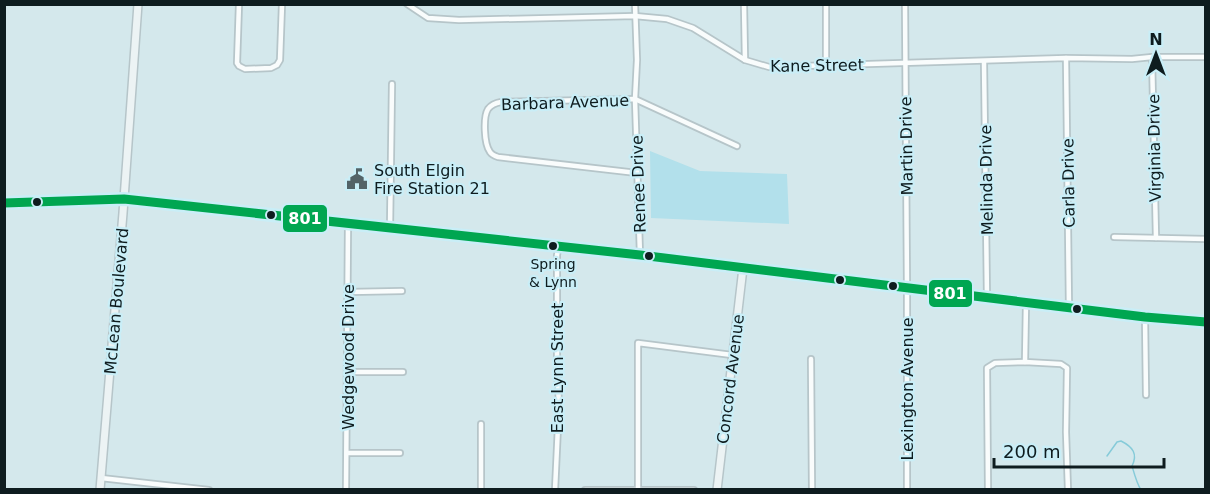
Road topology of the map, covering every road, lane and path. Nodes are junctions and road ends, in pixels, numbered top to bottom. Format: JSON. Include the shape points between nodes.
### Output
{"nodes":[{"id":1,"x":138,"y":4,"type":"edge"},
{"id":2,"x":239,"y":4,"type":"edge"},
{"id":3,"x":282,"y":4,"type":"edge"},
{"id":4,"x":407,"y":4,"type":"edge"},
{"id":5,"x":635,"y":4,"type":"edge"},
{"id":6,"x":744,"y":4,"type":"edge"},
{"id":7,"x":826,"y":4,"type":"edge"},
{"id":8,"x":904,"y":4,"type":"edge"},
{"id":9,"x":635,"y":16,"type":"junction"},
{"id":10,"x":1152,"y":57,"type":"junction"},
{"id":11,"x":1206,"y":57,"type":"edge"},
{"id":12,"x":1066,"y":58,"type":"junction"},
{"id":13,"x":745,"y":60,"type":"junction"},
{"id":14,"x":984,"y":62,"type":"junction"},
{"id":15,"x":905,"y":63,"type":"junction"},
{"id":16,"x":826,"y":66,"type":"junction"},
{"id":17,"x":392,"y":84,"type":"dead end"},
{"id":18,"x":635,"y":99,"type":"junction"},
{"id":19,"x":737,"y":146,"type":"dead end"},
{"id":20,"x":637,"y":173,"type":"junction"},
{"id":21,"x":124,"y":199,"type":"junction"},
{"id":22,"x":4,"y":203,"type":"edge"},
{"id":23,"x":348,"y":224,"type":"junction"},
{"id":24,"x":390,"y":228,"type":"junction"},
{"id":25,"x":1114,"y":237,"type":"dead end"},
{"id":26,"x":1156,"y":238,"type":"junction"},
{"id":27,"x":1206,"y":239,"type":"edge"},
{"id":28,"x":559,"y":246,"type":"junction"},
{"id":29,"x":640,"y":255,"type":"junction"},
{"id":30,"x":743,"y":268,"type":"junction"},
{"id":31,"x":908,"y":288,"type":"junction"},
{"id":32,"x":402,"y":291,"type":"dead end"},
{"id":33,"x":348,"y":292,"type":"junction"},
{"id":34,"x":987,"y":298,"type":"junction"},
{"id":35,"x":1026,"y":303,"type":"junction"},
{"id":36,"x":1069,"y":308,"type":"junction"},
{"id":37,"x":1145,"y":317,"type":"junction"},
{"id":38,"x":1206,"y":322,"type":"edge"},
{"id":39,"x":732,"y":355,"type":"junction"},
{"id":40,"x":811,"y":359,"type":"dead end"},
{"id":41,"x":1025,"y":362,"type":"junction"},
{"id":42,"x":347,"y":372,"type":"junction"},
{"id":43,"x":403,"y":372,"type":"dead end"},
{"id":44,"x":1146,"y":395,"type":"dead end"},
{"id":45,"x":481,"y":424,"type":"dead end"},
{"id":46,"x":347,"y":453,"type":"junction"},
{"id":47,"x":400,"y":453,"type":"dead end"},
{"id":48,"x":101,"y":478,"type":"junction"},
{"id":49,"x":153,"y":486,"type":"edge"},
{"id":50,"x":100,"y":489,"type":"edge"},
{"id":51,"x":209,"y":489,"type":"edge"},
{"id":52,"x":346,"y":489,"type":"edge"},
{"id":53,"x":481,"y":489,"type":"edge"},
{"id":54,"x":555,"y":489,"type":"edge"},
{"id":55,"x":585,"y":489,"type":"edge"},
{"id":56,"x":638,"y":489,"type":"edge"},
{"id":57,"x":694,"y":489,"type":"edge"},
{"id":58,"x":717,"y":489,"type":"edge"},
{"id":59,"x":812,"y":489,"type":"edge"},
{"id":60,"x":906,"y":489,"type":"edge"},
{"id":61,"x":988,"y":489,"type":"edge"},
{"id":62,"x":1068,"y":489,"type":"edge"}],
"edges":[{"from":1,"to":21,"type":"main road","name":"McLean Boulevard"},
{"from":2,"to":3,"type":"street","via":[[237,63],[245,69],[271,68],[280,60]]},
{"from":4,"to":9,"type":"street","name":"Kane Street","via":[[428,18],[459,20]]},
{"from":5,"to":9,"type":"street","name":"Renee Drive"},
{"from":6,"to":13,"type":"street"},
{"from":7,"to":16,"type":"street"},
{"from":8,"to":15,"type":"street","name":"Martin Drive"},
{"from":9,"to":13,"type":"street","name":"Kane Street","via":[[667,19],[693,28]]},
{"from":9,"to":18,"type":"street","name":"Renee Drive"},
{"from":10,"to":11,"type":"street","name":"Kane Street"},
{"from":10,"to":12,"type":"street","name":"Kane Street"},
{"from":10,"to":26,"type":"street","name":"Virginia Drive"},
{"from":12,"to":14,"type":"street","name":"Kane Street"},
{"from":12,"to":36,"type":"street","name":"Carla Drive"},
{"from":13,"to":16,"type":"street","name":"Kane Street","via":[[769,67]]},
{"from":14,"to":15,"type":"street","name":"Kane Street"},
{"from":14,"to":34,"type":"street","name":"Melinda Drive"},
{"from":15,"to":16,"type":"street","name":"Kane Street"},
{"from":15,"to":31,"type":"street","name":"Martin Drive"},
{"from":17,"to":24,"type":"street"},
{"from":18,"to":19,"type":"street","name":"Barbara Avenue"},
{"from":18,"to":20,"type":"street","name":"Renee Drive"},
{"from":18,"to":20,"type":"street","name":"Barbara Avenue","via":[[495,103],[485,116],[485,142],[498,157]]},
{"from":20,"to":29,"type":"street","name":"Renee Drive"},
{"from":21,"to":22,"type":"main road"},
{"from":21,"to":23,"type":"main road"},
{"from":21,"to":48,"type":"main road","name":"McLean Boulevard"},
{"from":23,"to":24,"type":"main road"},
{"from":23,"to":33,"type":"street","name":"Wedgewood Drive"},
{"from":24,"to":28,"type":"main road"},
{"from":25,"to":26,"type":"street"},
{"from":26,"to":27,"type":"street"},
{"from":28,"to":29,"type":"main road"},
{"from":28,"to":54,"type":"street","name":"East Lynn Street"},
{"from":29,"to":30,"type":"main road"},
{"from":30,"to":31,"type":"main road"},
{"from":30,"to":39,"type":"main road","name":"Concord Avenue"},
{"from":31,"to":34,"type":"main road"},
{"from":31,"to":60,"type":"street","name":"Lexington Avenue"},
{"from":32,"to":33,"type":"street"},
{"from":33,"to":42,"type":"street","name":"Wedgewood Drive"},
{"from":34,"to":35,"type":"main road"},
{"from":35,"to":36,"type":"main road"},
{"from":35,"to":41,"type":"street"},
{"from":36,"to":37,"type":"main road"},
{"from":37,"to":38,"type":"main road"},
{"from":37,"to":44,"type":"street"},
{"from":39,"to":56,"type":"street","via":[[638,344]]},
{"from":39,"to":58,"type":"main road","name":"Concord Avenue"},
{"from":40,"to":59,"type":"street"},
{"from":41,"to":61,"type":"street","via":[[996,363],[987,368]]},
{"from":41,"to":62,"type":"street","via":[[1061,364],[1067,368]]},
{"from":42,"to":43,"type":"street"},
{"from":42,"to":46,"type":"street","name":"Wedgewood Drive"},
{"from":45,"to":53,"type":"street"},
{"from":46,"to":47,"type":"street"},
{"from":46,"to":52,"type":"street","name":"Wedgewood Drive"},
{"from":48,"to":49,"type":"street"},
{"from":48,"to":50,"type":"main road","name":"McLean Boulevard"},
{"from":49,"to":51,"type":"street"},
{"from":55,"to":56,"type":"street"},
{"from":56,"to":57,"type":"street"}]}
